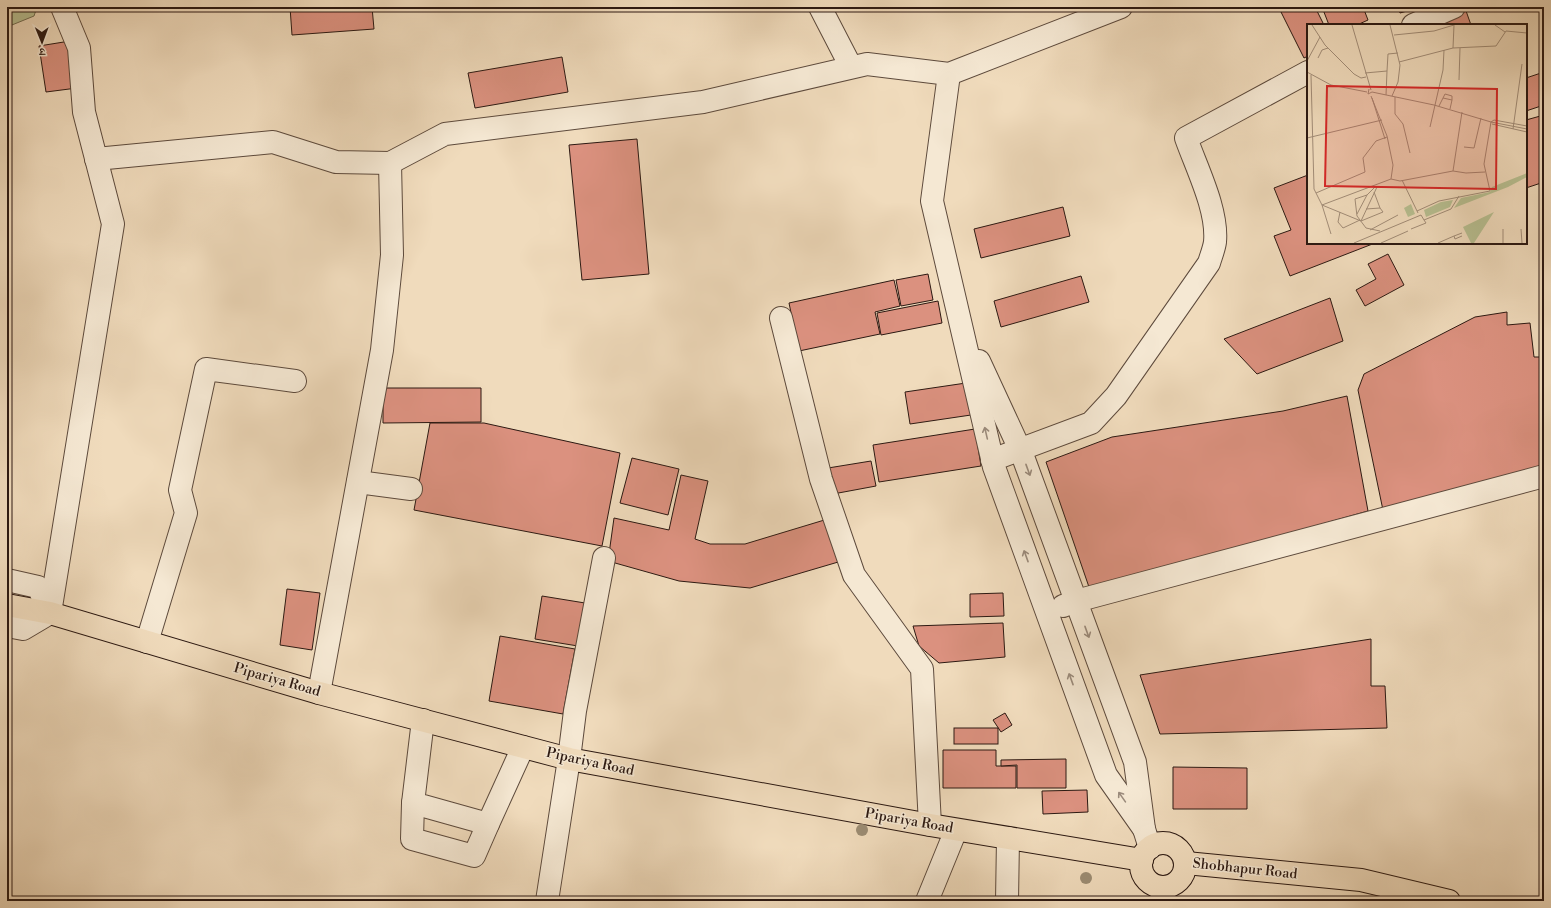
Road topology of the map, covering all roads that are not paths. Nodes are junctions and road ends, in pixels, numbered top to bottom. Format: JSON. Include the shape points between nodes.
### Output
{"nodes":[{"id":1,"x":62,"y":7,"type":"edge"},
{"id":2,"x":820,"y":7,"type":"edge"},
{"id":3,"x":1080,"y":7,"type":"edge"},
{"id":4,"x":1091,"y":7,"type":"edge"},
{"id":5,"x":1121,"y":7,"type":"edge"},
{"id":6,"x":1454,"y":7,"type":"edge"},
{"id":7,"x":1415,"y":24,"type":"edge"},
{"id":8,"x":1071,"y":26,"type":"junction"},
{"id":9,"x":851,"y":67,"type":"junction"},
{"id":10,"x":1307,"y":73,"type":"edge"},
{"id":11,"x":950,"y":74,"type":"junction"},
{"id":12,"x":96,"y":159,"type":"junction"},
{"id":13,"x":390,"y":163,"type":"junction"},
{"id":14,"x":781,"y":318,"type":"dead end"},
{"id":15,"x":961,"y":320,"type":"junction"},
{"id":16,"x":295,"y":381,"type":"dead end"},
{"id":17,"x":1020,"y":450,"type":"junction"},
{"id":18,"x":992,"y":460,"type":"junction"},
{"id":19,"x":1544,"y":476,"type":"edge"},
{"id":20,"x":358,"y":482,"type":"junction"},
{"id":21,"x":411,"y":489,"type":"dead end"},
{"id":22,"x":604,"y":558,"type":"dead end"},
{"id":23,"x":7,"y":580,"type":"edge"},
{"id":24,"x":1076,"y":600,"type":"junction"},
{"id":25,"x":7,"y":604,"type":"edge"},
{"id":26,"x":50,"y":613,"type":"junction"},
{"id":27,"x":1047,"y":613,"type":"junction"},
{"id":28,"x":7,"y":626,"type":"edge"},
{"id":29,"x":147,"y":642,"type":"junction"},
{"id":30,"x":318,"y":693,"type":"junction"},
{"id":31,"x":423,"y":720,"type":"junction"},
{"id":32,"x":523,"y":747,"type":"junction"},
{"id":33,"x":570,"y":759,"type":"junction"},
{"id":34,"x":413,"y":803,"type":"junction"},
{"id":35,"x":488,"y":824,"type":"junction"},
{"id":36,"x":930,"y":826,"type":"junction"},
{"id":37,"x":956,"y":830,"type":"junction"},
{"id":38,"x":1008,"y":838,"type":"junction"},
{"id":39,"x":1145,"y":846,"type":"junction"},
{"id":40,"x":1186,"y":863,"type":"junction"},
{"id":41,"x":1305,"y":876,"type":"junction"},
{"id":42,"x":1169,"y":894,"type":"edge"},
{"id":43,"x":547,"y":901,"type":"edge"},
{"id":44,"x":927,"y":901,"type":"edge"},
{"id":45,"x":1007,"y":901,"type":"edge"},
{"id":46,"x":1400,"y":901,"type":"edge"},
{"id":47,"x":1449,"y":901,"type":"edge"}],
"edges":[{"from":1,"to":12,"type":"street","via":[[79,48],[84,112]]},
{"from":2,"to":9,"type":"street"},
{"from":3,"to":8,"type":"street"},
{"from":4,"to":8,"type":"street"},
{"from":5,"to":8,"type":"street"},
{"from":6,"to":7,"type":"street"},
{"from":8,"to":11,"type":"street"},
{"from":9,"to":11,"type":"street","via":[[867,64]]},
{"from":9,"to":13,"type":"street","via":[[703,102],[445,134]]},
{"from":10,"to":17,"type":"street","via":[[1186,138],[1213,211],[1215,244],[1209,263],[1116,396],[1091,423]]},
{"from":11,"to":15,"type":"street","via":[[932,201]]},
{"from":12,"to":13,"type":"street","via":[[273,142],[336,162]]},
{"from":12,"to":26,"type":"street","via":[[113,224]]},
{"from":13,"to":20,"type":"street","via":[[392,255],[385,326]]},
{"from":14,"to":36,"type":"street","via":[[821,479],[854,575],[922,669]]},
{"from":15,"to":17,"type":"street"},
{"from":18,"to":15,"type":"street","one_way":true},
{"from":16,"to":29,"type":"street","via":[[206,368],[180,490],[186,513]]},
{"from":17,"to":18,"type":"street"},
{"from":17,"to":24,"type":"street","one_way":true},
{"from":27,"to":18,"type":"street","one_way":true},
{"from":19,"to":24,"type":"street"},
{"from":20,"to":21,"type":"street"},
{"from":20,"to":30,"type":"street"},
{"from":22,"to":33,"type":"street","via":[[575,711]]},
{"from":23,"to":26,"type":"street","via":[[38,587]]},
{"from":24,"to":27,"type":"street"},
{"from":24,"to":39,"type":"street","one_way":true,"via":[[1135,762]]},
{"from":25,"to":26,"type":"main road","name":"Pipariya Road"},
{"from":26,"to":28,"type":"street","via":[[23,629]]},
{"from":26,"to":29,"type":"main road","name":"Pipariya Road"},
{"from":39,"to":27,"type":"street","one_way":true,"via":[[1106,775]]},
{"from":29,"to":30,"type":"main road","name":"Pipariya Road"},
{"from":30,"to":31,"type":"main road","name":"Pipariya Road"},
{"from":31,"to":32,"type":"main road","name":"Pipariya Road"},
{"from":31,"to":34,"type":"street"},
{"from":32,"to":33,"type":"main road","name":"Pipariya Road"},
{"from":32,"to":35,"type":"street"},
{"from":33,"to":36,"type":"main road","name":"Pipariya Road"},
{"from":33,"to":43,"type":"street"},
{"from":34,"to":35,"type":"street"},
{"from":34,"to":35,"type":"street","via":[[412,839],[474,856]]},
{"from":36,"to":37,"type":"main road","name":"Pipariya Road"},
{"from":37,"to":38,"type":"main road","name":"Pipariya Road"},
{"from":37,"to":44,"type":"street"},
{"from":38,"to":39,"type":"main road","name":"Pipariya Road"},
{"from":38,"to":45,"type":"street"},
{"from":39,"to":40,"type":"main road","via":[[1171,844],[1180,850]]},
{"from":39,"to":42,"type":"main road","via":[[1141,867],[1147,880]]},
{"from":40,"to":41,"type":"main road","name":"Shobhapur Road"},
{"from":40,"to":42,"type":"main road","via":[[1185,871]]},
{"from":41,"to":46,"type":"main road","name":"Shobhapur Road"},
{"from":41,"to":47,"type":"main road","name":"Shobhapur Road","via":[[1361,880]]}]}
